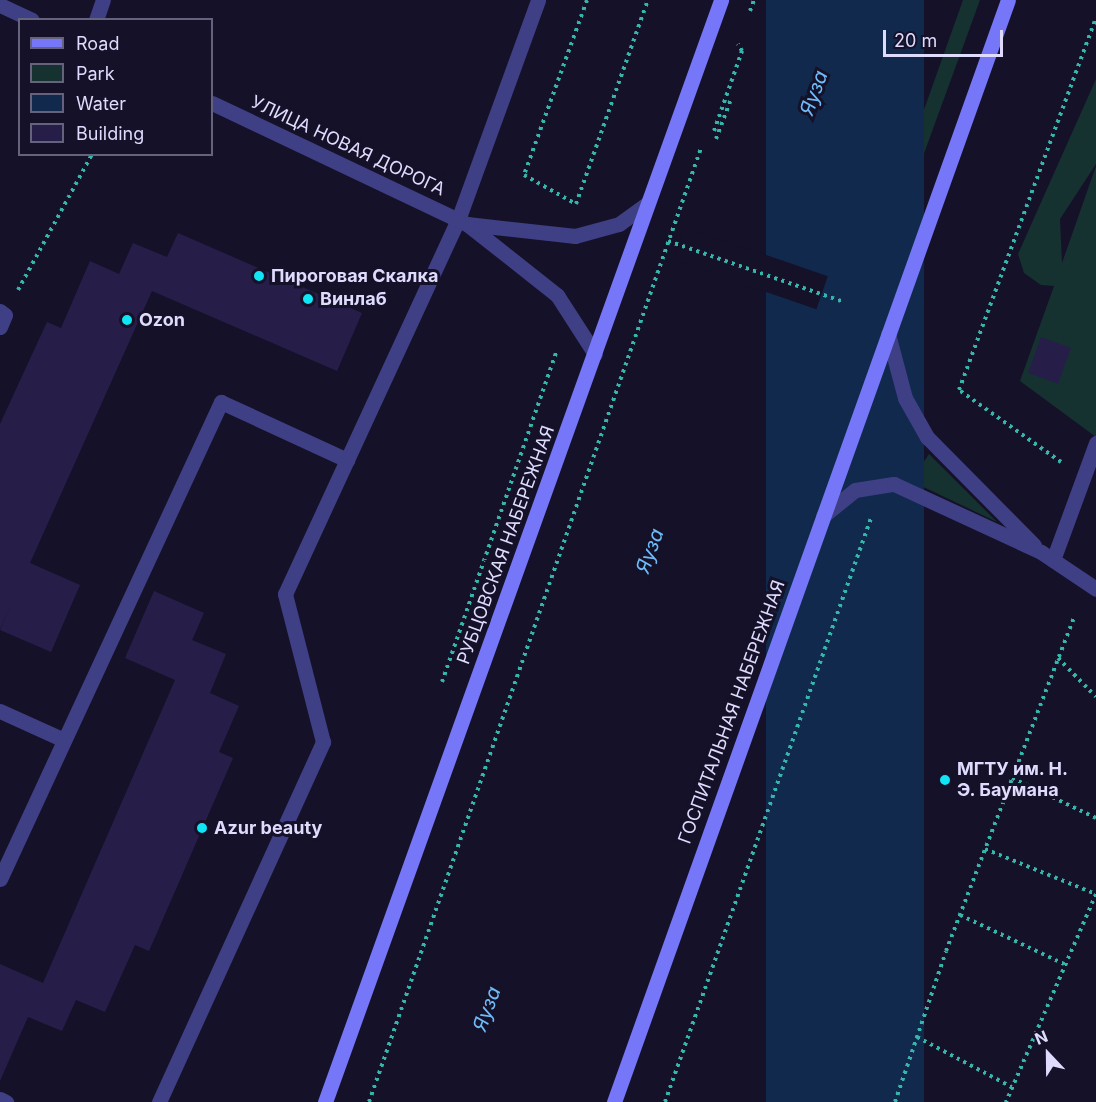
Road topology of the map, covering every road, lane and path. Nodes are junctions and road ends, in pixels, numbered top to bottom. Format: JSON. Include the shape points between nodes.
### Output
{"nodes":[{"id":1,"x":103,"y":0,"type":"edge"},
{"id":2,"x":538,"y":0,"type":"edge"},
{"id":3,"x":587,"y":0,"type":"edge"},
{"id":4,"x":648,"y":0,"type":"edge"},
{"id":5,"x":721,"y":0,"type":"edge"},
{"id":6,"x":1008,"y":0,"type":"edge"},
{"id":7,"x":0,"y":5,"type":"edge"},
{"id":8,"x":28,"y":18,"type":"edge"},
{"id":9,"x":97,"y":18,"type":"edge"},
{"id":10,"x":1096,"y":18,"type":"edge"},
{"id":11,"x":738,"y":45,"type":"dead end"},
{"id":12,"x":731,"y":99,"type":"dead end"},
{"id":13,"x":213,"y":103,"type":"edge"},
{"id":14,"x":714,"y":131,"type":"dead end"},
{"id":15,"x":716,"y":140,"type":"dead end"},
{"id":16,"x":91,"y":156,"type":"edge"},
{"id":17,"x":647,"y":204,"type":"junction"},
{"id":18,"x":463,"y":222,"type":"junction"},
{"id":19,"x":844,"y":302,"type":"dead end"},
{"id":20,"x":2,"y":318,"type":"edge"},
{"id":21,"x":888,"y":334,"type":"junction"},
{"id":22,"x":556,"y":341,"type":"dead end"},
{"id":23,"x":595,"y":354,"type":"junction"},
{"id":24,"x":1096,"y":443,"type":"edge"},
{"id":25,"x":347,"y":460,"type":"junction"},
{"id":26,"x":1083,"y":478,"type":"junction"},
{"id":27,"x":823,"y":516,"type":"junction"},
{"id":28,"x":871,"y":518,"type":"dead end"},
{"id":29,"x":1047,"y":556,"type":"junction"},
{"id":30,"x":1096,"y":589,"type":"edge"},
{"id":31,"x":1074,"y":617,"type":"dead end"},
{"id":32,"x":1058,"y":658,"type":"junction"},
{"id":33,"x":440,"y":689,"type":"dead end"},
{"id":34,"x":1096,"y":697,"type":"edge"},
{"id":35,"x":0,"y":711,"type":"edge"},
{"id":36,"x":64,"y":740,"type":"junction"},
{"id":37,"x":1012,"y":778,"type":"junction"},
{"id":38,"x":1096,"y":818,"type":"edge"},
{"id":39,"x":985,"y":849,"type":"junction"},
{"id":40,"x":0,"y":879,"type":"edge"},
{"id":41,"x":960,"y":915,"type":"junction"},
{"id":42,"x":1064,"y":964,"type":"junction"},
{"id":43,"x":917,"y":1037,"type":"junction"},
{"id":44,"x":1012,"y":1087,"type":"junction"},
{"id":45,"x":0,"y":1099,"type":"edge"},
{"id":46,"x":6,"y":1102,"type":"edge"},
{"id":47,"x":159,"y":1102,"type":"edge"},
{"id":48,"x":325,"y":1102,"type":"edge"},
{"id":49,"x":369,"y":1102,"type":"edge"},
{"id":50,"x":614,"y":1102,"type":"edge"},
{"id":51,"x":664,"y":1102,"type":"edge"},
{"id":52,"x":895,"y":1102,"type":"edge"},
{"id":53,"x":1006,"y":1102,"type":"edge"}],
"edges":[{"from":1,"to":9,"type":"street"},
{"from":2,"to":18,"type":"street"},
{"from":3,"to":4,"type":"path","via":[[524,175],[576,204]]},
{"from":5,"to":17,"type":"main road","name":"РУБЦОВСКАЯ НАБЕРЕЖНАЯ"},
{"from":6,"to":21,"type":"main road","name":"ГОСПИТАЛЬНАЯ НАБЕРЕЖНАЯ"},
{"from":7,"to":8,"type":"street"},
{"from":10,"to":26,"type":"path","via":[[958,390]]},
{"from":11,"to":14,"type":"path","via":[[742,51]]},
{"from":12,"to":15,"type":"path"},
{"from":13,"to":18,"type":"street","name":"УЛИЦА НОВАЯ ДОРОГА"},
{"from":16,"to":20,"type":"path"},
{"from":17,"to":18,"type":"street","name":"УЛИЦА НОВАЯ ДОРОГА","via":[[619,224],[575,236]]},
{"from":17,"to":23,"type":"main road","name":"РУБЦОВСКАЯ НАБЕРЕЖНАЯ"},
{"from":18,"to":23,"type":"street","name":"УЛИЦА НОВАЯ ДОРОГА","via":[[557,295]]},
{"from":18,"to":25,"type":"street"},
{"from":19,"to":49,"type":"path","via":[[668,242]]},
{"from":21,"to":27,"type":"main road","name":"ГОСПИТАЛЬНАЯ НАБЕРЕЖНАЯ"},
{"from":21,"to":29,"type":"street","via":[[905,398],[927,436]]},
{"from":22,"to":33,"type":"path","via":[[557,350],[545,387]]},
{"from":23,"to":48,"type":"main road","name":"РУБЦОВСКАЯ НАБЕРЕЖНАЯ"},
{"from":24,"to":26,"type":"street"},
{"from":25,"to":36,"type":"street","via":[[221,402]]},
{"from":25,"to":47,"type":"street","via":[[285,594],[323,742]]},
{"from":26,"to":29,"type":"street"},
{"from":27,"to":29,"type":"street","via":[[855,490],[894,484]]},
{"from":27,"to":50,"type":"main road","name":"ГОСПИТАЛЬНАЯ НАБЕРЕЖНАЯ"},
{"from":28,"to":51,"type":"path"},
{"from":29,"to":30,"type":"street"},
{"from":31,"to":32,"type":"path"},
{"from":32,"to":34,"type":"path"},
{"from":32,"to":37,"type":"path"},
{"from":35,"to":36,"type":"street"},
{"from":36,"to":40,"type":"street"},
{"from":37,"to":38,"type":"path"},
{"from":37,"to":39,"type":"path"},
{"from":39,"to":41,"type":"path"},
{"from":39,"to":42,"type":"path","via":[[1096,894]]},
{"from":41,"to":42,"type":"path"},
{"from":41,"to":43,"type":"path"},
{"from":42,"to":44,"type":"path"},
{"from":43,"to":44,"type":"path"},
{"from":43,"to":52,"type":"path"},
{"from":44,"to":53,"type":"path"},
{"from":45,"to":46,"type":"street"}]}
